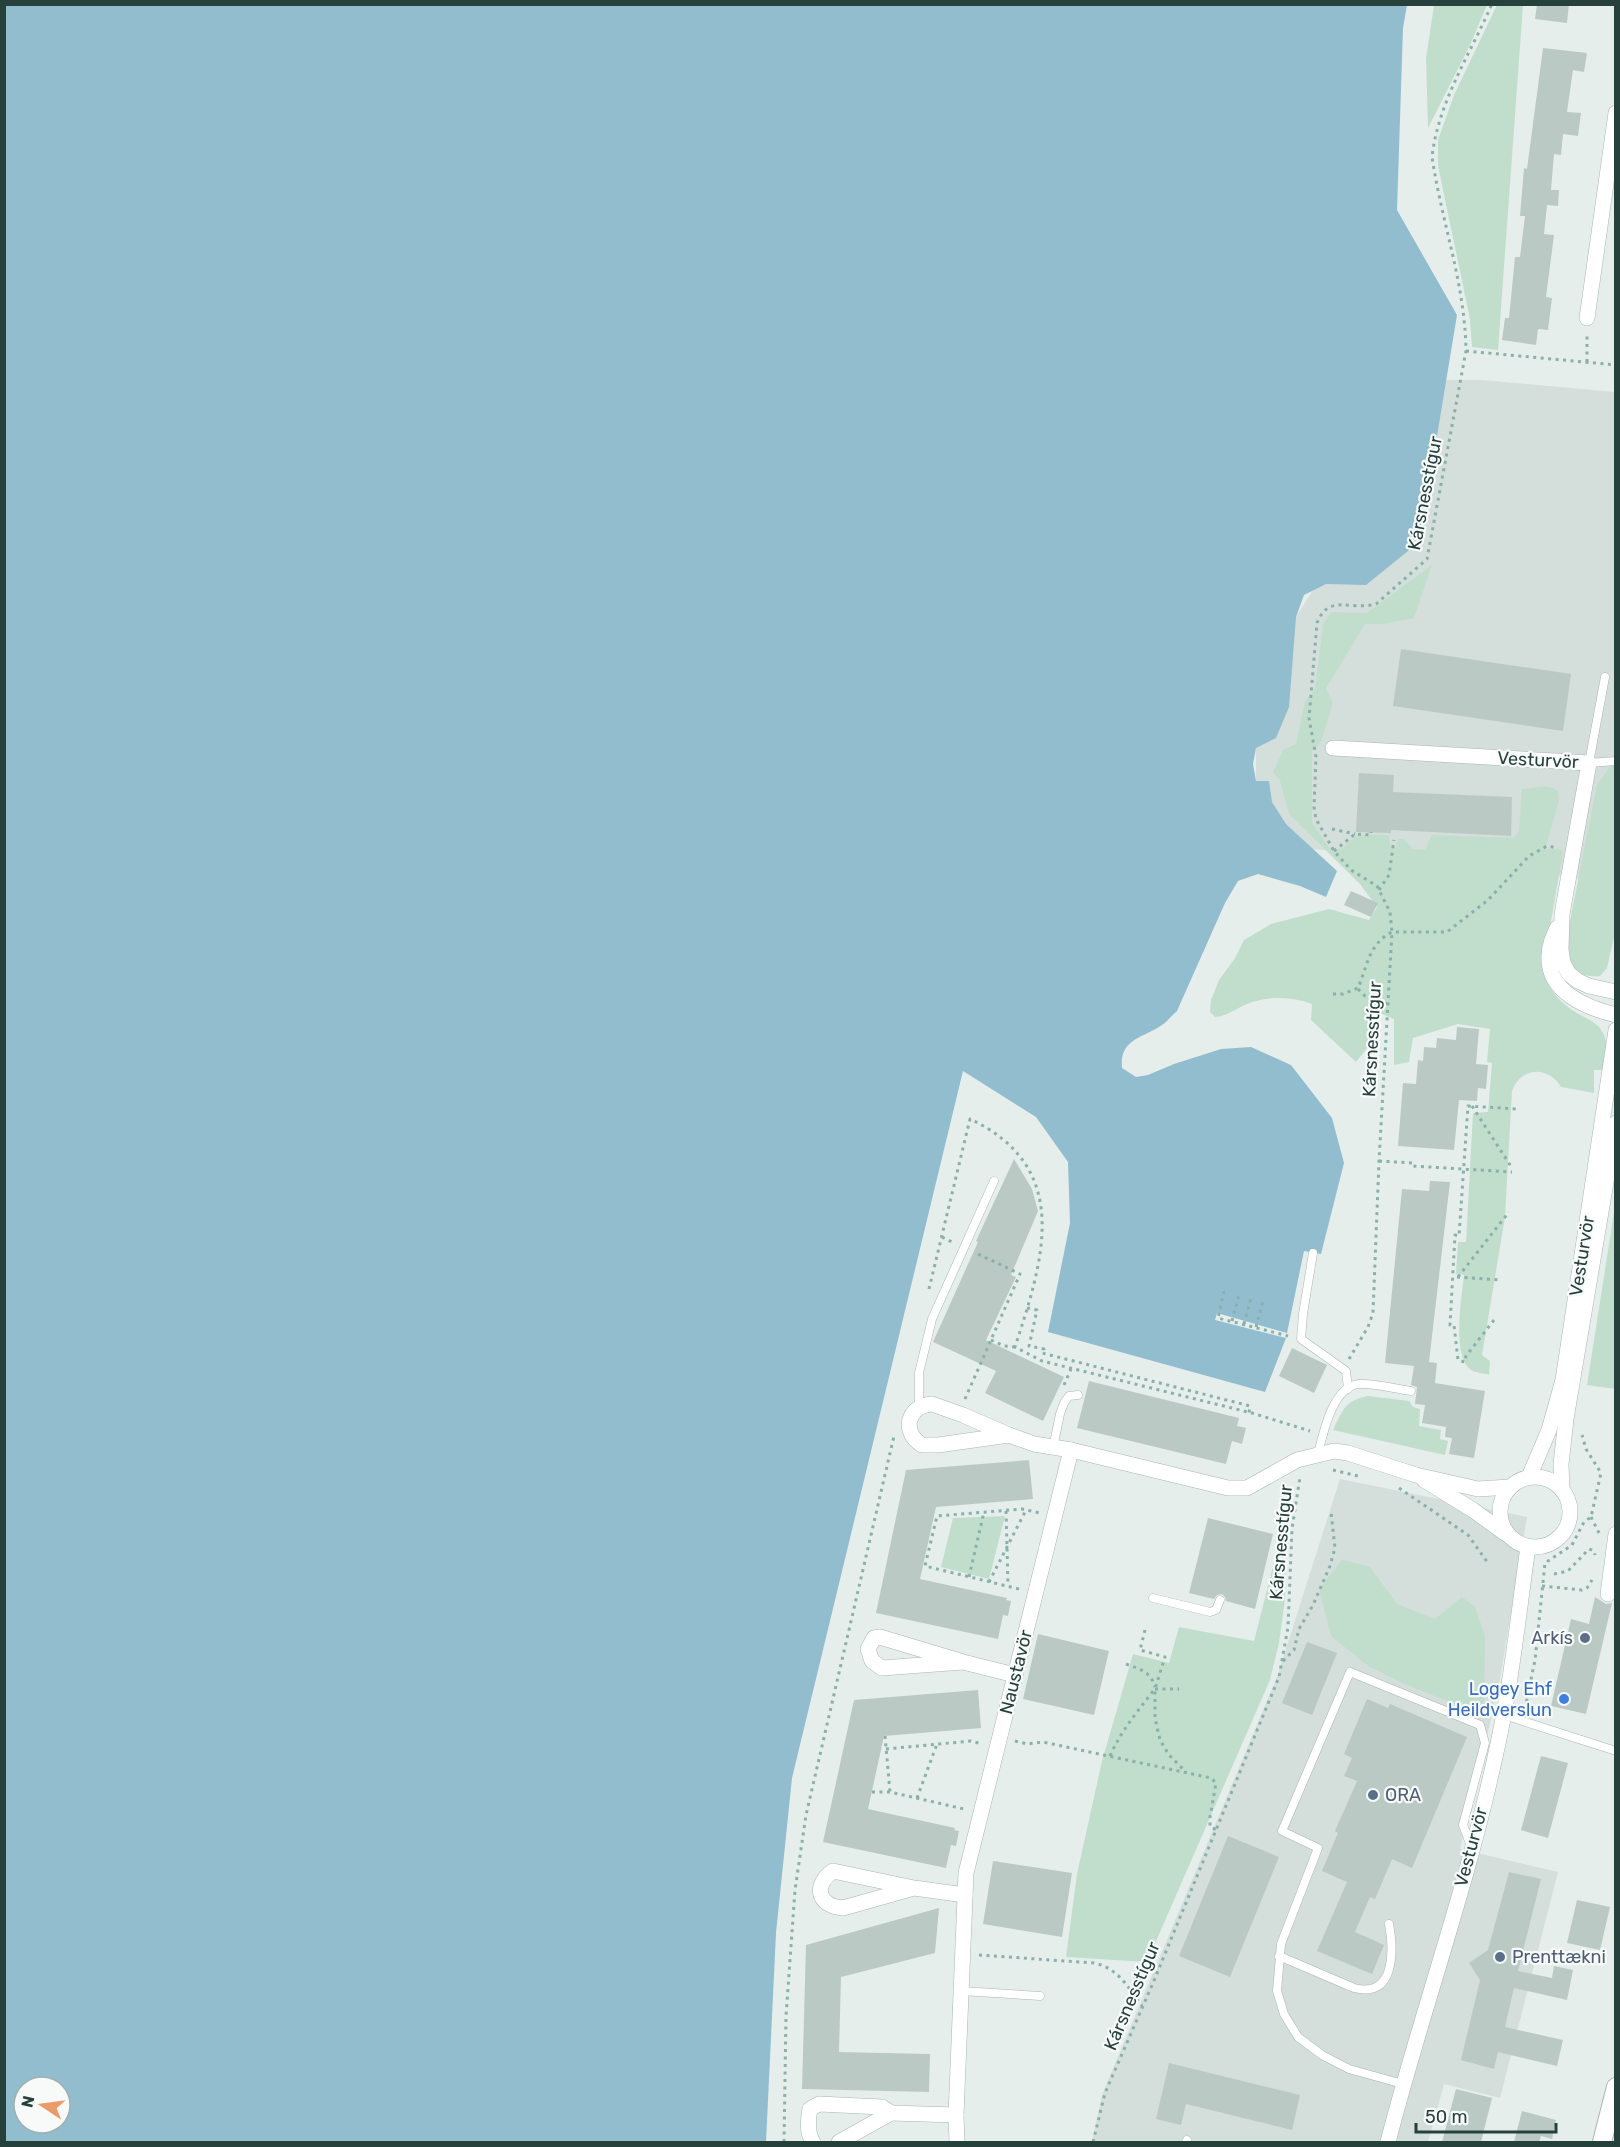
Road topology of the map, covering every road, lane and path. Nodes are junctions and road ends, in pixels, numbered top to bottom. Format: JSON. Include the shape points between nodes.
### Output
{"nodes":[{"id":1,"x":1492,"y":4,"type":"edge"},
{"id":2,"x":1616,"y":113,"type":"edge"},
{"id":3,"x":1587,"y":318,"type":"joint"},
{"id":4,"x":1466,"y":351,"type":"junction"},
{"id":5,"x":1587,"y":362,"type":"junction"},
{"id":6,"x":1616,"y":365,"type":"edge"},
{"id":7,"x":1605,"y":677,"type":"dead end"},
{"id":8,"x":1333,"y":748,"type":"dead end"},
{"id":9,"x":1616,"y":761,"type":"edge"},
{"id":10,"x":1589,"y":762,"type":"junction"},
{"id":11,"x":1332,"y":829,"type":"dead end"},
{"id":12,"x":1371,"y":832,"type":"dead end"},
{"id":13,"x":1355,"y":834,"type":"junction"},
{"id":14,"x":1394,"y":840,"type":"dead end"},
{"id":15,"x":1574,"y":850,"type":"junction"},
{"id":16,"x":1334,"y":851,"type":"junction"},
{"id":17,"x":1379,"y":890,"type":"junction"},
{"id":18,"x":1562,"y":914,"type":"junction"},
{"id":19,"x":1392,"y":932,"type":"junction"},
{"id":20,"x":1358,"y":988,"type":"junction"},
{"id":21,"x":1616,"y":992,"type":"edge"},
{"id":22,"x":1333,"y":994,"type":"dead end"},
{"id":23,"x":1388,"y":1004,"type":"junction"},
{"id":24,"x":1616,"y":1014,"type":"edge"},
{"id":25,"x":1616,"y":1030,"type":"edge"},
{"id":26,"x":1472,"y":1106,"type":"junction"},
{"id":27,"x":1517,"y":1109,"type":"dead end"},
{"id":28,"x":1616,"y":1123,"type":"edge"},
{"id":29,"x":1379,"y":1161,"type":"junction"},
{"id":30,"x":1464,"y":1169,"type":"junction"},
{"id":31,"x":994,"y":1181,"type":"dead end"},
{"id":32,"x":1509,"y":1212,"type":"dead end"},
{"id":33,"x":942,"y":1237,"type":"dead end"},
{"id":34,"x":964,"y":1248,"type":"junction"},
{"id":35,"x":1313,"y":1253,"type":"dead end"},
{"id":36,"x":1455,"y":1277,"type":"junction"},
{"id":37,"x":1036,"y":1280,"type":"dead end"},
{"id":38,"x":1501,"y":1280,"type":"dead end"},
{"id":39,"x":1224,"y":1292,"type":"dead end"},
{"id":40,"x":1239,"y":1295,"type":"dead end"},
{"id":41,"x":1251,"y":1298,"type":"dead end"},
{"id":42,"x":1263,"y":1301,"type":"dead end"},
{"id":43,"x":1027,"y":1308,"type":"junction"},
{"id":44,"x":1494,"y":1320,"type":"dead end"},
{"id":45,"x":1232,"y":1321,"type":"junction"},
{"id":46,"x":1244,"y":1324,"type":"junction"},
{"id":47,"x":1256,"y":1327,"type":"junction"},
{"id":48,"x":1286,"y":1336,"type":"dead end"},
{"id":49,"x":991,"y":1340,"type":"junction"},
{"id":50,"x":1015,"y":1347,"type":"junction"},
{"id":51,"x":1342,"y":1368,"type":"junction"},
{"id":52,"x":1348,"y":1389,"type":"junction"},
{"id":53,"x":1411,"y":1391,"type":"dead end"},
{"id":54,"x":1078,"y":1395,"type":"dead end"},
{"id":55,"x":920,"y":1407,"type":"junction"},
{"id":56,"x":958,"y":1413,"type":"junction"},
{"id":57,"x":1249,"y":1413,"type":"junction"},
{"id":58,"x":896,"y":1431,"type":"dead end"},
{"id":59,"x":1008,"y":1435,"type":"junction"},
{"id":60,"x":1053,"y":1448,"type":"junction"},
{"id":61,"x":1071,"y":1450,"type":"junction"},
{"id":62,"x":1311,"y":1456,"type":"junction"},
{"id":63,"x":1332,"y":1469,"type":"dead end"},
{"id":64,"x":1306,"y":1474,"type":"dead end"},
{"id":65,"x":1416,"y":1475,"type":"junction"},
{"id":66,"x":1359,"y":1476,"type":"dead end"},
{"id":67,"x":1300,"y":1477,"type":"junction"},
{"id":68,"x":1529,"y":1477,"type":"junction"},
{"id":69,"x":1396,"y":1486,"type":"dead end"},
{"id":70,"x":1510,"y":1487,"type":"junction"},
{"id":71,"x":1562,"y":1490,"type":"junction"},
{"id":72,"x":1006,"y":1510,"type":"junction"},
{"id":73,"x":1026,"y":1510,"type":"junction"},
{"id":74,"x":984,"y":1512,"type":"junction"},
{"id":75,"x":1331,"y":1512,"type":"dead end"},
{"id":76,"x":1054,"y":1516,"type":"junction"},
{"id":77,"x":1591,"y":1517,"type":"dead end"},
{"id":78,"x":1616,"y":1534,"type":"edge"},
{"id":79,"x":1510,"y":1537,"type":"junction"},
{"id":80,"x":1598,"y":1540,"type":"dead end"},
{"id":81,"x":1528,"y":1546,"type":"junction"},
{"id":82,"x":1597,"y":1546,"type":"dead end"},
{"id":83,"x":1007,"y":1550,"type":"junction"},
{"id":84,"x":1594,"y":1551,"type":"junction"},
{"id":85,"x":1595,"y":1557,"type":"dead end"},
{"id":86,"x":1488,"y":1563,"type":"dead end"},
{"id":87,"x":1593,"y":1573,"type":"dead end"},
{"id":88,"x":1554,"y":1575,"type":"dead end"},
{"id":89,"x":969,"y":1577,"type":"junction"},
{"id":90,"x":989,"y":1582,"type":"junction"},
{"id":91,"x":1008,"y":1586,"type":"junction"},
{"id":92,"x":1542,"y":1586,"type":"dead end"},
{"id":93,"x":1035,"y":1593,"type":"junction"},
{"id":94,"x":1608,"y":1594,"type":"dead end"},
{"id":95,"x":1153,"y":1598,"type":"dead end"},
{"id":96,"x":1220,"y":1600,"type":"dead end"},
{"id":97,"x":1145,"y":1630,"type":"dead end"},
{"id":98,"x":963,"y":1662,"type":"junction"},
{"id":99,"x":1282,"y":1662,"type":"junction"},
{"id":100,"x":1126,"y":1664,"type":"dead end"},
{"id":101,"x":1015,"y":1675,"type":"junction"},
{"id":102,"x":1155,"y":1689,"type":"junction"},
{"id":103,"x":1179,"y":1689,"type":"dead end"},
{"id":104,"x":1504,"y":1715,"type":"junction"},
{"id":105,"x":885,"y":1736,"type":"dead end"},
{"id":106,"x":998,"y":1742,"type":"junction"},
{"id":107,"x":937,"y":1744,"type":"junction"},
{"id":108,"x":886,"y":1749,"type":"junction"},
{"id":109,"x":1616,"y":1751,"type":"edge"},
{"id":110,"x":1110,"y":1756,"type":"junction"},
{"id":111,"x":1188,"y":1773,"type":"junction"},
{"id":112,"x":872,"y":1792,"type":"dead end"},
{"id":113,"x":890,"y":1792,"type":"junction"},
{"id":114,"x":917,"y":1798,"type":"junction"},
{"id":115,"x":981,"y":1813,"type":"junction"},
{"id":116,"x":1217,"y":1830,"type":"junction"},
{"id":117,"x":1472,"y":1849,"type":"junction"},
{"id":118,"x":914,"y":1888,"type":"junction"},
{"id":119,"x":965,"y":1895,"type":"junction"},
{"id":120,"x":1389,"y":1924,"type":"dead end"},
{"id":121,"x":963,"y":1954,"type":"junction"},
{"id":122,"x":1279,"y":1956,"type":"junction"},
{"id":123,"x":961,"y":1991,"type":"junction"},
{"id":124,"x":1040,"y":1996,"type":"dead end"},
{"id":125,"x":1143,"y":2007,"type":"junction"},
{"id":126,"x":1403,"y":2084,"type":"junction"},
{"id":127,"x":1616,"y":2087,"type":"edge"},
{"id":128,"x":891,"y":2113,"type":"junction"},
{"id":129,"x":956,"y":2115,"type":"junction"},
{"id":130,"x":784,"y":2142,"type":"edge"},
{"id":131,"x":813,"y":2142,"type":"edge"},
{"id":132,"x":838,"y":2142,"type":"edge"},
{"id":133,"x":957,"y":2142,"type":"edge"},
{"id":134,"x":1093,"y":2142,"type":"edge"},
{"id":135,"x":1388,"y":2142,"type":"edge"},
{"id":136,"x":1602,"y":2142,"type":"edge"}],
"edges":[{"from":1,"to":4,"type":"path","name":"Kársnesstígur","via":[[1445,104],[1432,158],[1458,274]]},
{"from":2,"to":3,"type":"street"},
{"from":3,"to":5,"type":"path"},
{"from":4,"to":5,"type":"path"},
{"from":4,"to":16,"type":"path","name":"Kársnesstígur","via":[[1427,559],[1376,604],[1332,605],[1322,611],[1317,623],[1309,718],[1316,757],[1314,807],[1316,819]]},
{"from":5,"to":6,"type":"path"},
{"from":7,"to":10,"type":"lane"},
{"from":8,"to":10,"type":"street","name":"Vesturvör"},
{"from":9,"to":10,"type":"lane"},
{"from":10,"to":15,"type":"street","name":"Vesturvör"},
{"from":11,"to":13,"type":"path"},
{"from":12,"to":13,"type":"path"},
{"from":13,"to":16,"type":"path"},
{"from":14,"to":17,"type":"path","via":[[1389,875]]},
{"from":15,"to":18,"type":"street","name":"Vesturvör"},
{"from":15,"to":19,"type":"path","via":[[1547,846],[1529,856],[1488,900],[1448,932]]},
{"from":16,"to":17,"type":"path","name":"Kársnesstígur","via":[[1351,870]]},
{"from":17,"to":19,"type":"path","name":"Kársnesstígur","via":[[1390,912]]},
{"from":18,"to":21,"type":"street","name":"Vesturvör","via":[[1561,950],[1569,974],[1589,986]]},
{"from":18,"to":24,"type":"street","name":"Vesturvör","via":[[1549,955],[1553,976],[1577,1002]]},
{"from":19,"to":20,"type":"path","via":[[1375,944]]},
{"from":19,"to":23,"type":"path","name":"Kársnesstígur"},
{"from":20,"to":22,"type":"path"},
{"from":20,"to":23,"type":"path","via":[[1365,996]]},
{"from":23,"to":29,"type":"path","name":"Kársnesstígur"},
{"from":25,"to":68,"type":"street","name":"Vesturvör","via":[[1563,1380],[1549,1430]]},
{"from":26,"to":27,"type":"path"},
{"from":26,"to":30,"type":"path","via":[[1468,1106]]},
{"from":26,"to":30,"type":"path","via":[[1512,1170]]},
{"from":28,"to":71,"type":"street","name":"Vesturvör","via":[[1566,1419]]},
{"from":29,"to":30,"type":"path"},
{"from":29,"to":51,"type":"path","name":"Kársnesstígur","via":[[1373,1313]]},
{"from":30,"to":36,"type":"path","via":[[1459,1236],[1455,1235]]},
{"from":31,"to":34,"type":"lane"},
{"from":32,"to":36,"type":"path"},
{"from":33,"to":34,"type":"path"},
{"from":34,"to":49,"type":"path","via":[[1020,1274]]},
{"from":34,"to":55,"type":"lane","via":[[932,1319],[919,1373]]},
{"from":35,"to":51,"type":"lane","via":[[1301,1339]]},
{"from":36,"to":38,"type":"path"},
{"from":36,"to":44,"type":"path","via":[[1450,1324],[1454,1325],[1458,1360],[1465,1362]]},
{"from":37,"to":43,"type":"path"},
{"from":39,"to":45,"type":"path","via":[[1218,1318]]},
{"from":40,"to":45,"type":"path"},
{"from":41,"to":46,"type":"path"},
{"from":42,"to":47,"type":"path"},
{"from":43,"to":50,"type":"path"},
{"from":43,"to":57,"type":"path","via":[[1037,1310],[1029,1346],[1044,1349],[1042,1353],[1250,1406]]},
{"from":45,"to":46,"type":"path"},
{"from":46,"to":47,"type":"path"},
{"from":47,"to":48,"type":"path"},
{"from":49,"to":50,"type":"path"},
{"from":49,"to":56,"type":"path"},
{"from":50,"to":57,"type":"path","via":[[1042,1361]]},
{"from":51,"to":52,"type":"lane","via":[[1346,1371]]},
{"from":52,"to":53,"type":"lane","via":[[1358,1384]]},
{"from":52,"to":62,"type":"lane","via":[[1333,1406]]},
{"from":54,"to":60,"type":"lane","via":[[1069,1396],[1064,1403]]},
{"from":55,"to":56,"type":"street","via":[[932,1404]]},
{"from":55,"to":59,"type":"street","via":[[911,1416],[909,1429],[922,1445]]},
{"from":56,"to":59,"type":"street"},
{"from":57,"to":62,"type":"path","name":"Kársnesstígur","via":[[1310,1431]]},
{"from":58,"to":130,"type":"path","via":[[806,1815],[795,1890],[786,2004]]},
{"from":59,"to":60,"type":"street"},
{"from":60,"to":61,"type":"street"},
{"from":61,"to":62,"type":"street","via":[[1228,1488],[1247,1488]]},
{"from":61,"to":76,"type":"street","name":"Naustavör"},
{"from":62,"to":65,"type":"street","via":[[1334,1451],[1348,1453]]},
{"from":62,"to":67,"type":"path","name":"Kársnesstígur"},
{"from":63,"to":66,"type":"path"},
{"from":64,"to":67,"type":"path"},
{"from":65,"to":70,"type":"street","via":[[1478,1489]]},
{"from":65,"to":79,"type":"street"},
{"from":67,"to":99,"type":"path","name":"Kársnesstígur"},
{"from":68,"to":70,"type":"street"},
{"from":68,"to":71,"type":"street","via":[[1547,1479]]},
{"from":69,"to":86,"type":"path","via":[[1468,1535]]},
{"from":70,"to":79,"type":"street","via":[[1500,1506],[1503,1528]]},
{"from":71,"to":81,"type":"street","via":[[1569,1507],[1566,1528],[1550,1544]]},
{"from":72,"to":73,"type":"path"},
{"from":72,"to":74,"type":"path"},
{"from":72,"to":83,"type":"path"},
{"from":73,"to":76,"type":"path"},
{"from":73,"to":83,"type":"path"},
{"from":74,"to":89,"type":"path"},
{"from":74,"to":89,"type":"path","via":[[937,1516],[925,1566]]},
{"from":75,"to":99,"type":"path","via":[[1335,1548],[1330,1566],[1299,1629],[1294,1650]]},
{"from":76,"to":93,"type":"street","name":"Naustavör"},
{"from":77,"to":80,"type":"path"},
{"from":78,"to":94,"type":"street"},
{"from":79,"to":81,"type":"street"},
{"from":81,"to":104,"type":"street","name":"Vesturvör"},
{"from":82,"to":84,"type":"path"},
{"from":83,"to":90,"type":"path"},
{"from":83,"to":91,"type":"path"},
{"from":84,"to":85,"type":"path"},
{"from":84,"to":88,"type":"path","via":[[1589,1550],[1568,1571]]},
{"from":87,"to":92,"type":"path","via":[[1589,1585],[1582,1590]]},
{"from":89,"to":90,"type":"path"},
{"from":90,"to":91,"type":"path"},
{"from":91,"to":93,"type":"path"},
{"from":93,"to":101,"type":"street","name":"Naustavör"},
{"from":95,"to":96,"type":"lane","via":[[1210,1612],[1216,1610]]},
{"from":97,"to":102,"type":"path","via":[[1140,1650],[1165,1657]]},
{"from":98,"to":98,"type":"street","via":[[880,1637],[874,1638],[868,1649],[872,1661],[882,1668]]},
{"from":98,"to":101,"type":"street"},
{"from":99,"to":116,"type":"path","name":"Kársnesstígur"},
{"from":100,"to":102,"type":"path","via":[[1152,1677]]},
{"from":101,"to":106,"type":"street","name":"Naustavör"},
{"from":102,"to":103,"type":"path"},
{"from":102,"to":110,"type":"path","via":[[1117,1740]]},
{"from":102,"to":111,"type":"path","via":[[1160,1740]]},
{"from":104,"to":109,"type":"lane"},
{"from":104,"to":117,"type":"street","name":"Vesturvör"},
{"from":105,"to":108,"type":"path"},
{"from":106,"to":107,"type":"path"},
{"from":106,"to":110,"type":"path","via":[[1043,1742]]},
{"from":106,"to":115,"type":"street","name":"Naustavör"},
{"from":107,"to":108,"type":"path"},
{"from":107,"to":114,"type":"path"},
{"from":108,"to":113,"type":"path"},
{"from":110,"to":111,"type":"path"},
{"from":111,"to":116,"type":"path","via":[[1211,1778],[1216,1784],[1210,1827]]},
{"from":112,"to":113,"type":"path"},
{"from":113,"to":114,"type":"path"},
{"from":114,"to":115,"type":"path"},
{"from":115,"to":119,"type":"street","name":"Naustavör","via":[[966,1873]]},
{"from":116,"to":125,"type":"path","name":"Kársnesstígur"},
{"from":117,"to":122,"type":"lane","via":[[1463,1825],[1485,1743],[1480,1725],[1350,1672],[1282,1831],[1318,1848]]},
{"from":117,"to":126,"type":"street","name":"Vesturvör"},
{"from":118,"to":118,"type":"street","via":[[833,1871],[826,1876],[820,1892],[823,1901],[843,1908]]},
{"from":118,"to":119,"type":"street"},
{"from":119,"to":121,"type":"street","name":"Naustavör"},
{"from":120,"to":122,"type":"lane","via":[[1391,1957],[1383,1983],[1376,1990],[1354,1988]]},
{"from":121,"to":123,"type":"street","name":"Naustavör"},
{"from":121,"to":125,"type":"path","via":[[1094,1962],[1116,1972]]},
{"from":122,"to":126,"type":"lane","via":[[1278,1991],[1284,2014],[1298,2037],[1349,2069]]},
{"from":123,"to":124,"type":"lane"},
{"from":123,"to":129,"type":"street","name":"Naustavör"},
{"from":125,"to":134,"type":"path","name":"Kársnesstígur","via":[[1105,2093]]},
{"from":126,"to":135,"type":"street","name":"Vesturvör"},
{"from":127,"to":136,"type":"street"},
{"from":128,"to":129,"type":"street"},
{"from":128,"to":131,"type":"street","via":[[882,2107],[819,2104],[810,2109],[808,2118]]},
{"from":128,"to":132,"type":"street"},
{"from":129,"to":133,"type":"street","name":"Naustavör"}]}
